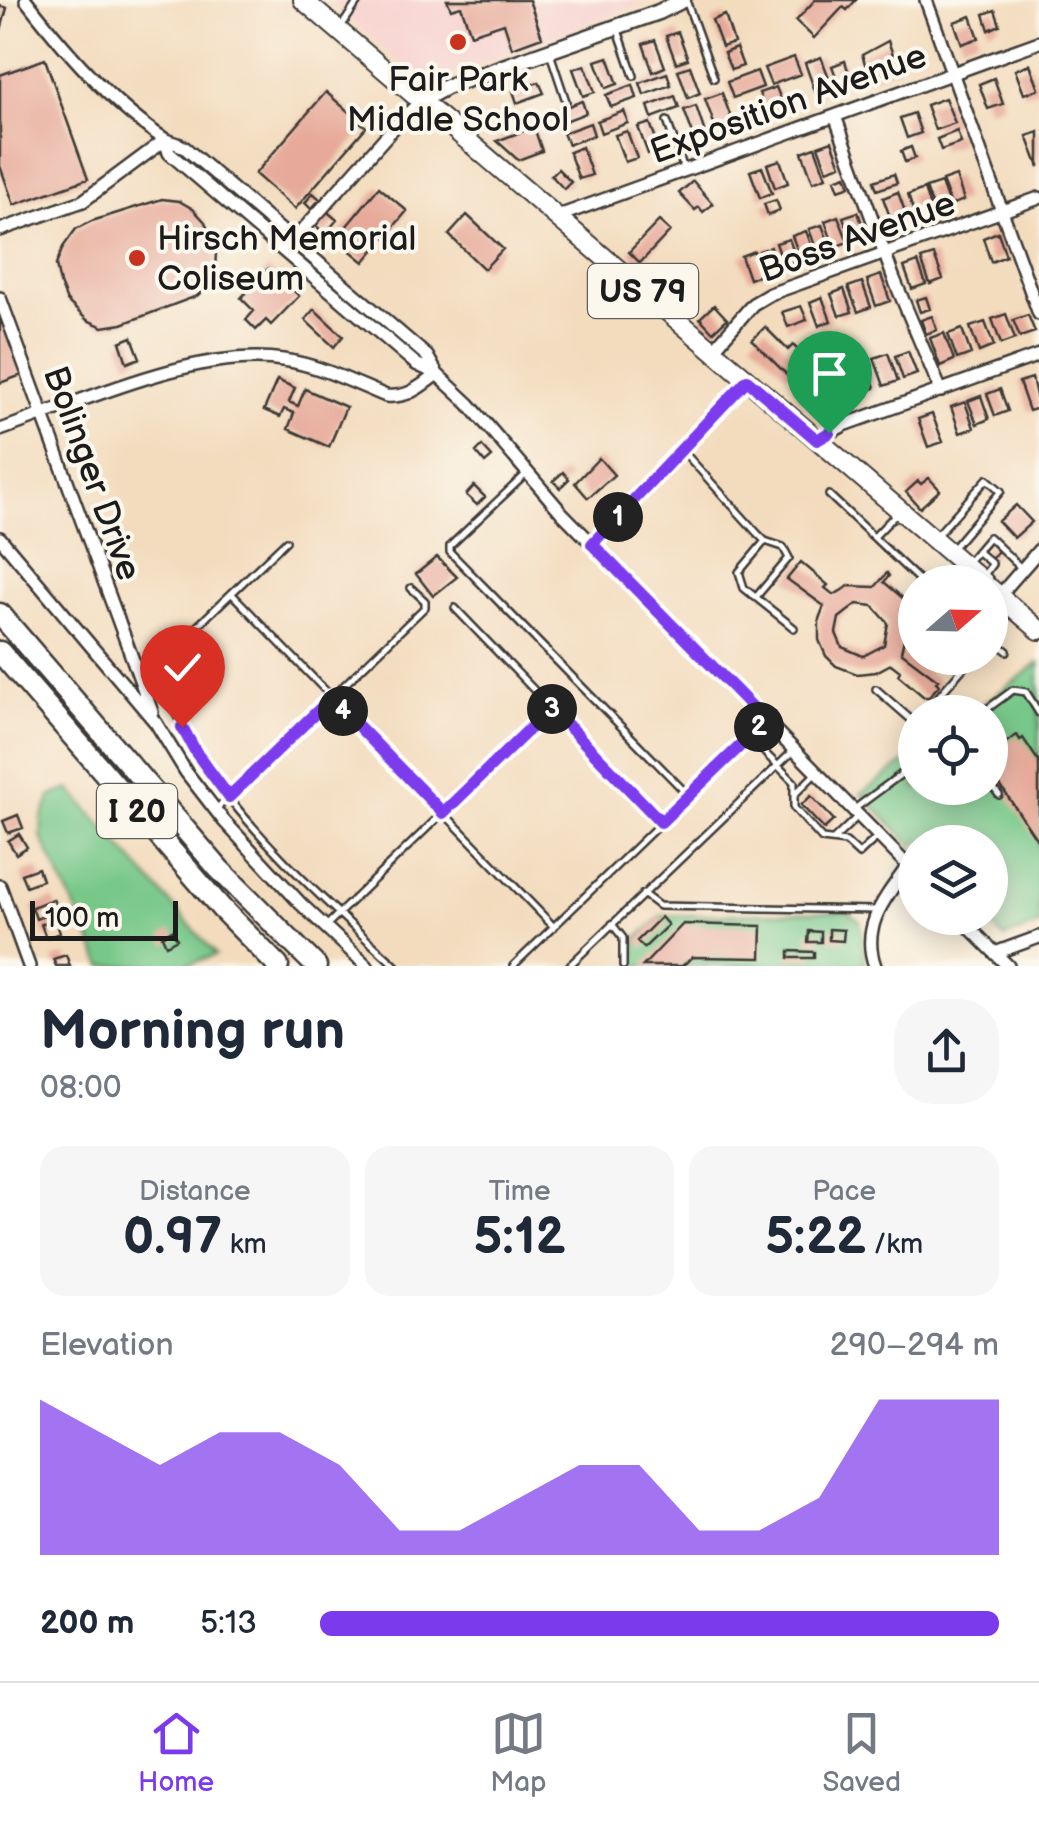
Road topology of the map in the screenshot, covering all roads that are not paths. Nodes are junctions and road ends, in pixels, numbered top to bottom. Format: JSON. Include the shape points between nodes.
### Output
{"nodes":[{"id":1,"x":26,"y":0,"type":"edge"},
{"id":2,"x":303,"y":0,"type":"edge"},
{"id":3,"x":359,"y":0,"type":"edge"},
{"id":4,"x":684,"y":0,"type":"edge"},
{"id":5,"x":926,"y":0,"type":"edge"},
{"id":6,"x":617,"y":27,"type":"junction"},
{"id":7,"x":338,"y":31,"type":"junction"},
{"id":8,"x":1039,"y":42,"type":"edge"},
{"id":9,"x":548,"y":50,"type":"junction"},
{"id":10,"x":952,"y":74,"type":"junction"},
{"id":11,"x":634,"y":76,"type":"dead end"},
{"id":12,"x":714,"y":78,"type":"dead end"},
{"id":13,"x":421,"y":101,"type":"junction"},
{"id":14,"x":566,"y":101,"type":"dead end"},
{"id":15,"x":835,"y":116,"type":"junction"},
{"id":16,"x":667,"y":121,"type":"dead end"},
{"id":17,"x":166,"y":140,"type":"junction"},
{"id":18,"x":684,"y":169,"type":"junction"},
{"id":19,"x":1039,"y":198,"type":"edge"},
{"id":20,"x":1001,"y":212,"type":"junction"},
{"id":21,"x":556,"y":217,"type":"junction"},
{"id":22,"x":0,"y":230,"type":"edge"},
{"id":23,"x":294,"y":240,"type":"junction"},
{"id":24,"x":884,"y":254,"type":"junction"},
{"id":25,"x":0,"y":298,"type":"edge"},
{"id":26,"x":1039,"y":314,"type":"edge"},
{"id":27,"x":712,"y":351,"type":"junction"},
{"id":28,"x":1039,"y":355,"type":"edge"},
{"id":29,"x":437,"y":374,"type":"junction"},
{"id":30,"x":747,"y":380,"type":"junction"},
{"id":31,"x":940,"y":391,"type":"junction"},
{"id":32,"x":42,"y":416,"type":"junction"},
{"id":33,"x":0,"y":430,"type":"edge"},
{"id":34,"x":817,"y":440,"type":"junction"},
{"id":35,"x":682,"y":450,"type":"junction"},
{"id":36,"x":527,"y":472,"type":"junction"},
{"id":37,"x":829,"y":494,"type":"dead end"},
{"id":38,"x":899,"y":510,"type":"junction"},
{"id":39,"x":0,"y":538,"type":"edge"},
{"id":40,"x":873,"y":538,"type":"junction"},
{"id":41,"x":934,"y":540,"type":"junction"},
{"id":42,"x":286,"y":541,"type":"dead end"},
{"id":43,"x":765,"y":542,"type":"junction"},
{"id":44,"x":592,"y":544,"type":"junction"},
{"id":45,"x":1039,"y":550,"type":"edge"},
{"id":46,"x":977,"y":551,"type":"junction"},
{"id":47,"x":1004,"y":551,"type":"junction"},
{"id":48,"x":949,"y":552,"type":"junction"},
{"id":49,"x":902,"y":565,"type":"edge"},
{"id":50,"x":965,"y":565,"type":"edge"},
{"id":51,"x":980,"y":565,"type":"edge"},
{"id":52,"x":980,"y":565,"type":"edge"},
{"id":53,"x":993,"y":565,"type":"edge"},
{"id":54,"x":1022,"y":569,"type":"junction"},
{"id":55,"x":1008,"y":572,"type":"edge"},
{"id":56,"x":411,"y":588,"type":"dead end"},
{"id":57,"x":232,"y":594,"type":"junction"},
{"id":58,"x":756,"y":597,"type":"junction"},
{"id":59,"x":1008,"y":602,"type":"edge"},
{"id":60,"x":455,"y":608,"type":"dead end"},
{"id":61,"x":0,"y":614,"type":"edge"},
{"id":62,"x":794,"y":628,"type":"dead end"},
{"id":63,"x":1039,"y":630,"type":"edge"},
{"id":64,"x":0,"y":652,"type":"edge"},
{"id":65,"x":155,"y":667,"type":"junction"},
{"id":66,"x":957,"y":675,"type":"edge"},
{"id":67,"x":140,"y":680,"type":"junction"},
{"id":68,"x":876,"y":689,"type":"dead end"},
{"id":69,"x":940,"y":695,"type":"edge"},
{"id":70,"x":1006,"y":695,"type":"edge"},
{"id":71,"x":331,"y":698,"type":"junction"},
{"id":72,"x":551,"y":708,"type":"junction"},
{"id":73,"x":898,"y":708,"type":"edge"},
{"id":74,"x":1039,"y":712,"type":"edge"},
{"id":75,"x":766,"y":721,"type":"junction"},
{"id":76,"x":156,"y":723,"type":"junction"},
{"id":77,"x":749,"y":737,"type":"junction"},
{"id":78,"x":794,"y":750,"type":"junction"},
{"id":79,"x":778,"y":765,"type":"junction"},
{"id":80,"x":816,"y":773,"type":"junction"},
{"id":81,"x":898,"y":778,"type":"edge"},
{"id":82,"x":689,"y":796,"type":"junction"},
{"id":83,"x":792,"y":796,"type":"junction"},
{"id":84,"x":229,"y":797,"type":"junction"},
{"id":85,"x":215,"y":810,"type":"junction"},
{"id":86,"x":443,"y":813,"type":"junction"},
{"id":87,"x":856,"y":813,"type":"junction"},
{"id":88,"x":661,"y":822,"type":"junction"},
{"id":89,"x":878,"y":836,"type":"junction"},
{"id":90,"x":831,"y":842,"type":"junction"},
{"id":91,"x":898,"y":857,"type":"edge"},
{"id":92,"x":0,"y":886,"type":"edge"},
{"id":93,"x":898,"y":886,"type":"edge"},
{"id":94,"x":643,"y":894,"type":"junction"},
{"id":95,"x":878,"y":910,"type":"junction"},
{"id":96,"x":340,"y":913,"type":"junction"},
{"id":97,"x":612,"y":924,"type":"junction"},
{"id":98,"x":554,"y":926,"type":"junction"},
{"id":99,"x":325,"y":928,"type":"junction"},
{"id":100,"x":977,"y":935,"type":"edge"},
{"id":101,"x":1039,"y":936,"type":"edge"},
{"id":102,"x":995,"y":953,"type":"junction"},
{"id":103,"x":29,"y":966,"type":"edge"},
{"id":104,"x":278,"y":966,"type":"edge"},
{"id":105,"x":316,"y":966,"type":"edge"},
{"id":106,"x":367,"y":966,"type":"edge"},
{"id":107,"x":396,"y":966,"type":"edge"},
{"id":108,"x":513,"y":966,"type":"edge"},
{"id":109,"x":569,"y":966,"type":"edge"},
{"id":110,"x":623,"y":966,"type":"edge"},
{"id":111,"x":875,"y":966,"type":"edge"},
{"id":112,"x":1008,"y":966,"type":"edge"}],
"edges":[{"from":1,"to":17,"type":"street","via":[[90,73]]},
{"from":2,"to":7,"type":"main road","number":"US 79"},
{"from":3,"to":7,"type":"lane"},
{"from":4,"to":6,"type":"street"},
{"from":4,"to":12,"type":"lane"},
{"from":5,"to":10,"type":"street"},
{"from":6,"to":9,"type":"street"},
{"from":6,"to":11,"type":"lane"},
{"from":7,"to":13,"type":"main road","number":"US 79"},
{"from":8,"to":10,"type":"street","name":"Exposition Avenue"},
{"from":9,"to":13,"type":"street"},
{"from":9,"to":14,"type":"lane"},
{"from":10,"to":15,"type":"street","name":"Exposition Avenue"},
{"from":10,"to":20,"type":"street"},
{"from":13,"to":21,"type":"main road","number":"US 79"},
{"from":13,"to":23,"type":"street"},
{"from":15,"to":18,"type":"street","name":"Exposition Avenue"},
{"from":15,"to":24,"type":"street"},
{"from":16,"to":18,"type":"lane"},
{"from":17,"to":22,"type":"street","via":[[82,201]]},
{"from":17,"to":23,"type":"street","via":[[184,147]]},
{"from":17,"to":29,"type":"street","via":[[169,153],[416,364]]},
{"from":18,"to":21,"type":"street","name":"Exposition Avenue"},
{"from":19,"to":20,"type":"street","name":"Boss Avenue"},
{"from":20,"to":24,"type":"street","name":"Boss Avenue"},
{"from":20,"to":26,"type":"street"},
{"from":21,"to":27,"type":"main road","number":"US 79"},
{"from":23,"to":29,"type":"street","via":[[427,356]]},
{"from":24,"to":27,"type":"street","name":"Boss Avenue","via":[[760,300]]},
{"from":24,"to":31,"type":"street"},
{"from":25,"to":32,"type":"street","name":"Bolinger Drive"},
{"from":27,"to":30,"type":"main road","number":"US 79"},
{"from":28,"to":31,"type":"street"},
{"from":29,"to":32,"type":"street","via":[[406,395],[386,396],[301,363],[231,358]]},
{"from":29,"to":36,"type":"street"},
{"from":30,"to":34,"type":"main road","number":"US 79"},
{"from":30,"to":35,"type":"street"},
{"from":31,"to":34,"type":"street"},
{"from":32,"to":33,"type":"street"},
{"from":32,"to":67,"type":"street","name":"Bolinger Drive"},
{"from":34,"to":38,"type":"main road","number":"US 79"},
{"from":35,"to":43,"type":"lane"},
{"from":35,"to":44,"type":"street"},
{"from":36,"to":44,"type":"street"},
{"from":36,"to":82,"type":"lane","via":[[450,552]]},
{"from":37,"to":40,"type":"lane"},
{"from":38,"to":40,"type":"lane"},
{"from":38,"to":41,"type":"main road","number":"US 79"},
{"from":39,"to":76,"type":"street","name":"Bolinger Drive"},
{"from":40,"to":49,"type":"lane"},
{"from":41,"to":48,"type":"main road","number":"US 79"},
{"from":41,"to":48,"type":"lane","via":[[988,479],[1000,491]]},
{"from":42,"to":57,"type":"lane"},
{"from":43,"to":58,"type":"lane","via":[[739,572]]},
{"from":43,"to":58,"type":"lane","via":[[783,547],[789,558]]},
{"from":44,"to":75,"type":"street"},
{"from":45,"to":54,"type":"street"},
{"from":46,"to":47,"type":"lane","via":[[989,537]]},
{"from":46,"to":51,"type":"lane"},
{"from":46,"to":52,"type":"lane"},
{"from":47,"to":53,"type":"lane"},
{"from":47,"to":54,"type":"lane"},
{"from":48,"to":50,"type":"main road","number":"US 79"},
{"from":54,"to":55,"type":"street"},
{"from":56,"to":71,"type":"lane","via":[[426,607]]},
{"from":57,"to":65,"type":"lane"},
{"from":57,"to":71,"type":"lane"},
{"from":58,"to":62,"type":"lane"},
{"from":59,"to":63,"type":"main road","number":"US 79"},
{"from":60,"to":72,"type":"lane"},
{"from":61,"to":105,"type":"highway","number":"I 20","via":[[219,869]]},
{"from":64,"to":104,"type":"highway","number":"I 20"},
{"from":65,"to":67,"type":"lane"},
{"from":65,"to":84,"type":"lane","via":[[197,754]]},
{"from":66,"to":69,"type":"lane"},
{"from":67,"to":76,"type":"street","name":"Bolinger Drive"},
{"from":68,"to":73,"type":"lane"},
{"from":70,"to":74,"type":"lane","via":[[1026,692]]},
{"from":71,"to":84,"type":"lane"},
{"from":71,"to":86,"type":"lane"},
{"from":72,"to":86,"type":"lane"},
{"from":72,"to":88,"type":"lane"},
{"from":75,"to":77,"type":"lane"},
{"from":75,"to":78,"type":"street"},
{"from":76,"to":85,"type":"street","name":"Bolinger Drive"},
{"from":77,"to":79,"type":"lane"},
{"from":77,"to":82,"type":"lane"},
{"from":78,"to":79,"type":"lane"},
{"from":78,"to":80,"type":"street"},
{"from":79,"to":83,"type":"lane","via":[[794,782]]},
{"from":79,"to":94,"type":"lane"},
{"from":80,"to":83,"type":"lane"},
{"from":80,"to":87,"type":"street"},
{"from":81,"to":87,"type":"lane"},
{"from":82,"to":88,"type":"lane"},
{"from":83,"to":90,"type":"lane","via":[[794,808]]},
{"from":84,"to":85,"type":"lane"},
{"from":84,"to":96,"type":"lane"},
{"from":85,"to":99,"type":"street","name":"Bolinger Drive"},
{"from":86,"to":96,"type":"lane"},
{"from":86,"to":98,"type":"lane"},
{"from":87,"to":89,"type":"street"},
{"from":87,"to":90,"type":"lane"},
{"from":88,"to":98,"type":"lane"},
{"from":89,"to":90,"type":"lane","via":[[858,854],[846,842]]},
{"from":89,"to":91,"type":"street"},
{"from":92,"to":103,"type":"street"},
{"from":93,"to":95,"type":"street"},
{"from":94,"to":95,"type":"lane","via":[[659,906]]},
{"from":94,"to":97,"type":"lane"},
{"from":95,"to":111,"type":"street","via":[[870,940]]},
{"from":96,"to":99,"type":"lane"},
{"from":96,"to":107,"type":"lane"},
{"from":97,"to":109,"type":"lane"},
{"from":97,"to":110,"type":"lane","via":[[623,938]]},
{"from":98,"to":108,"type":"lane"},
{"from":99,"to":106,"type":"street","name":"Bolinger Drive"},
{"from":100,"to":102,"type":"street"},
{"from":101,"to":102,"type":"street"},
{"from":102,"to":112,"type":"street"}]}
